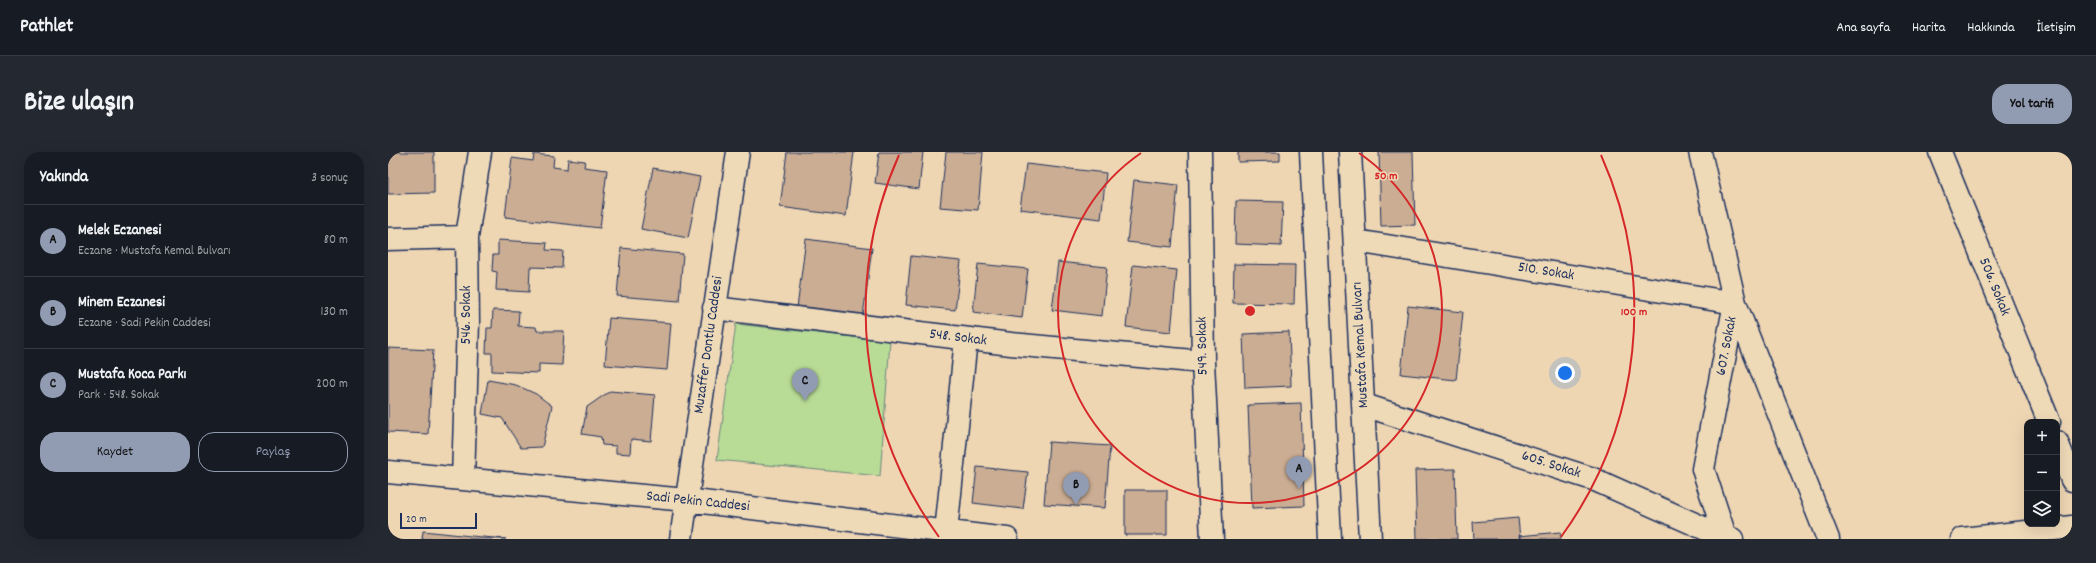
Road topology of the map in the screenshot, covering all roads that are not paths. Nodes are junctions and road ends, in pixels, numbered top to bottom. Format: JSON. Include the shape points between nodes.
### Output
{"nodes":[{"id":1,"x":480,"y":152,"type":"edge"},
{"id":2,"x":738,"y":152,"type":"edge"},
{"id":3,"x":1200,"y":152,"type":"edge"},
{"id":4,"x":1311,"y":152,"type":"edge"},
{"id":5,"x":1350,"y":152,"type":"edge"},
{"id":6,"x":1700,"y":152,"type":"edge"},
{"id":7,"x":1940,"y":152,"type":"edge"},
{"id":8,"x":467,"y":237,"type":"junction"},
{"id":9,"x":388,"y":239,"type":"edge"},
{"id":10,"x":1356,"y":241,"type":"junction"},
{"id":11,"x":1736,"y":303,"type":"junction"},
{"id":12,"x":714,"y":308,"type":"junction"},
{"id":13,"x":966,"y":339,"type":"junction"},
{"id":14,"x":1203,"y":362,"type":"junction"},
{"id":15,"x":1364,"y":405,"type":"junction"},
{"id":16,"x":2048,"y":419,"type":"edge"},
{"id":17,"x":2060,"y":450,"type":"edge"},
{"id":18,"x":388,"y":472,"type":"edge"},
{"id":19,"x":463,"y":479,"type":"junction"},
{"id":20,"x":2072,"y":480,"type":"edge"},
{"id":21,"x":686,"y":500,"type":"junction"},
{"id":22,"x":2072,"y":527,"type":"edge"},
{"id":23,"x":891,"y":532,"type":"edge"},
{"id":24,"x":946,"y":532,"type":"junction"},
{"id":25,"x":681,"y":539,"type":"edge"},
{"id":26,"x":1007,"y":539,"type":"edge"},
{"id":27,"x":1212,"y":539,"type":"edge"},
{"id":28,"x":1330,"y":539,"type":"edge"},
{"id":29,"x":1370,"y":539,"type":"edge"},
{"id":30,"x":1728,"y":539,"type":"edge"},
{"id":31,"x":1828,"y":539,"type":"edge"},
{"id":32,"x":1962,"y":539,"type":"edge"}],
"edges":[{"from":1,"to":8,"type":"street","name":"546. Sokak"},
{"from":2,"to":12,"type":"street","name":"Muzaffer Dontlu Caddesi"},
{"from":3,"to":14,"type":"street","name":"549. Sokak"},
{"from":4,"to":28,"type":"street"},
{"from":5,"to":10,"type":"street","name":"Mustafa Kemal Bulvarı"},
{"from":6,"to":11,"type":"street","name":"607. Sokak"},
{"from":7,"to":16,"type":"street","name":"506. Sokak"},
{"from":8,"to":9,"type":"street"},
{"from":8,"to":19,"type":"street","name":"546. Sokak","via":[[468,322]]},
{"from":10,"to":11,"type":"street","name":"510. Sokak"},
{"from":10,"to":15,"type":"street","name":"Mustafa Kemal Bulvarı"},
{"from":11,"to":30,"type":"street","name":"607. Sokak","via":[[1703,469]]},
{"from":11,"to":31,"type":"street"},
{"from":12,"to":13,"type":"street","name":"548. Sokak"},
{"from":12,"to":21,"type":"street","name":"Muzaffer Dontlu Caddesi"},
{"from":13,"to":14,"type":"street","name":"548. Sokak"},
{"from":13,"to":24,"type":"street"},
{"from":14,"to":27,"type":"street","name":"549. Sokak"},
{"from":15,"to":29,"type":"street","name":"Mustafa Kemal Bulvarı"},
{"from":15,"to":30,"type":"street","name":"605. Sokak","via":[[1593,479]]},
{"from":17,"to":20,"type":"street"},
{"from":18,"to":19,"type":"street","name":"Sadi Pekin Caddesi"},
{"from":19,"to":21,"type":"street","name":"Sadi Pekin Caddesi"},
{"from":21,"to":23,"type":"street","name":"Sadi Pekin Caddesi"},
{"from":21,"to":25,"type":"street","name":"Muzaffer Dontlu Caddesi"},
{"from":22,"to":32,"type":"street"},
{"from":23,"to":24,"type":"street","name":"Sadi Pekin Caddesi"},
{"from":24,"to":26,"type":"street","name":"Sadi Pekin Caddesi"}]}
